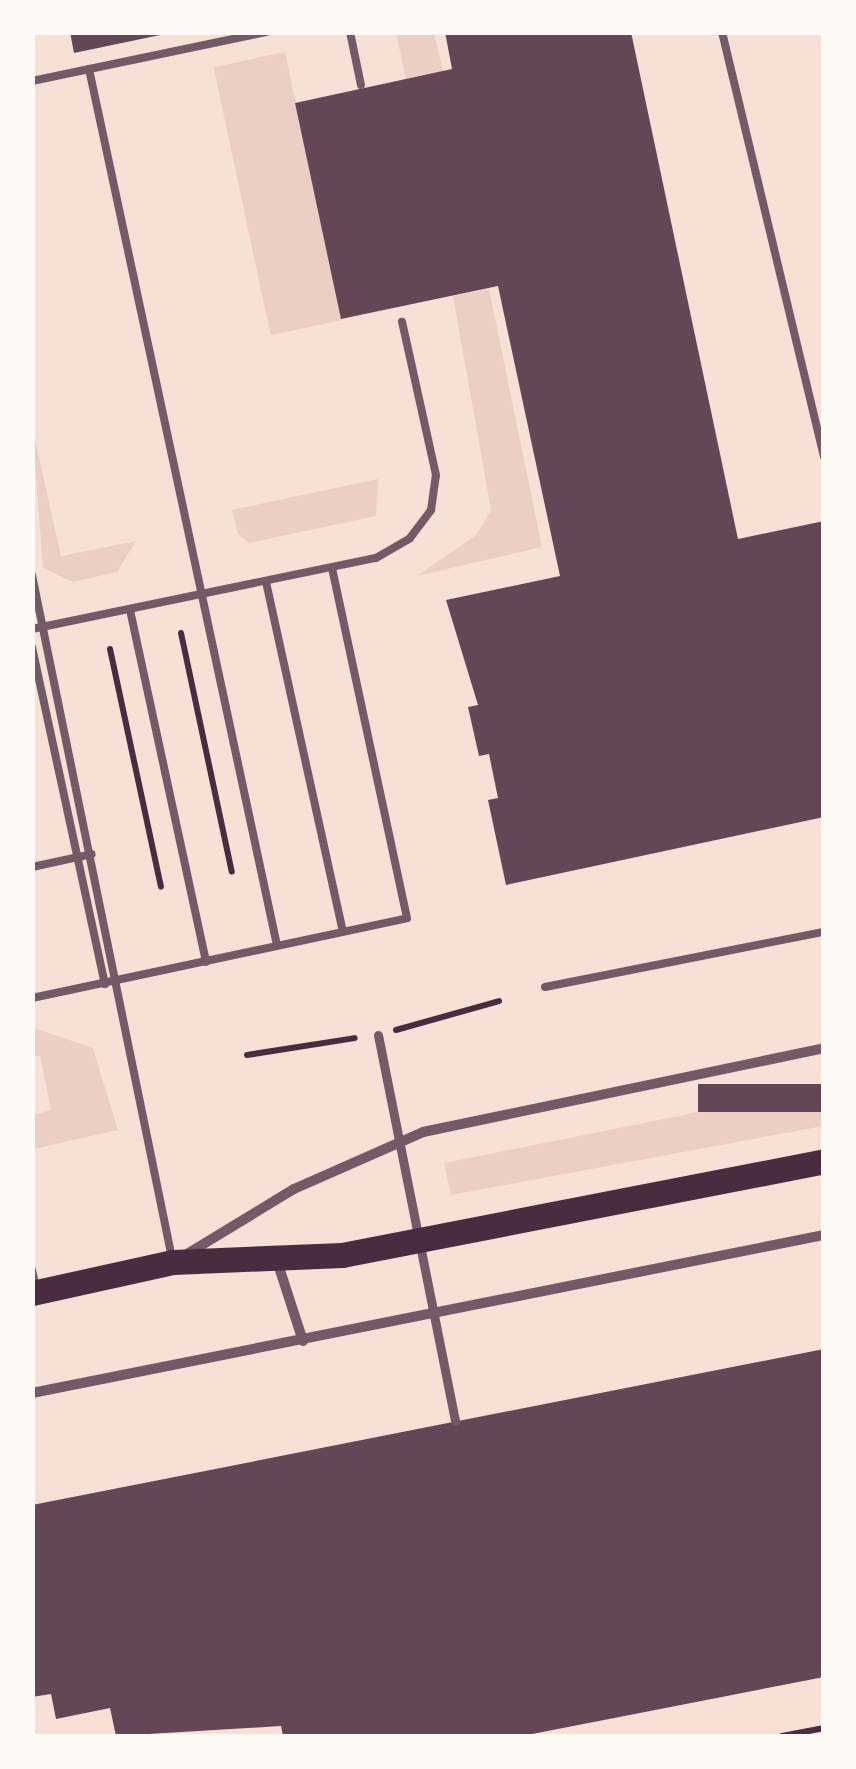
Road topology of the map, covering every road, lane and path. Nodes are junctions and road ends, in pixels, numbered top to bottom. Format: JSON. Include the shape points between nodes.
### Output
{"nodes":[{"id":1,"x":268,"y":32,"type":"edge"},
{"id":2,"x":350,"y":32,"type":"edge"},
{"id":3,"x":722,"y":32,"type":"edge"},
{"id":4,"x":89,"y":69,"type":"junction"},
{"id":5,"x":32,"y":80,"type":"edge"},
{"id":6,"x":362,"y":86,"type":"dead end"},
{"id":7,"x":402,"y":322,"type":"dead end"},
{"id":8,"x":824,"y":457,"type":"edge"},
{"id":9,"x":332,"y":568,"type":"junction"},
{"id":10,"x":32,"y":575,"type":"edge"},
{"id":11,"x":266,"y":582,"type":"junction"},
{"id":12,"x":200,"y":595,"type":"junction"},
{"id":13,"x":130,"y":610,"type":"junction"},
{"id":14,"x":44,"y":627,"type":"junction"},
{"id":15,"x":32,"y":630,"type":"edge"},
{"id":16,"x":181,"y":633,"type":"dead end"},
{"id":17,"x":32,"y":647,"type":"edge"},
{"id":18,"x":110,"y":649,"type":"dead end"},
{"id":19,"x":92,"y":854,"type":"junction"},
{"id":20,"x":77,"y":857,"type":"junction"},
{"id":21,"x":32,"y":867,"type":"edge"},
{"id":22,"x":232,"y":872,"type":"dead end"},
{"id":23,"x":161,"y":887,"type":"dead end"},
{"id":24,"x":343,"y":931,"type":"junction"},
{"id":25,"x":824,"y":932,"type":"edge"},
{"id":26,"x":277,"y":945,"type":"junction"},
{"id":27,"x":206,"y":962,"type":"junction"},
{"id":28,"x":119,"y":982,"type":"junction"},
{"id":29,"x":105,"y":984,"type":"junction"},
{"id":30,"x":546,"y":987,"type":"dead end"},
{"id":31,"x":32,"y":998,"type":"edge"},
{"id":32,"x":378,"y":1034,"type":"dead end"},
{"id":33,"x":824,"y":1048,"type":"edge"},
{"id":34,"x":824,"y":1161,"type":"edge"},
{"id":35,"x":824,"y":1235,"type":"edge"},
{"id":36,"x":275,"y":1256,"type":"junction"},
{"id":37,"x":173,"y":1262,"type":"junction"},
{"id":38,"x":34,"y":1285,"type":"edge"},
{"id":39,"x":302,"y":1341,"type":"junction"},
{"id":40,"x":32,"y":1393,"type":"edge"},
{"id":41,"x":455,"y":1421,"type":"dead end"},
{"id":42,"x":824,"y":1728,"type":"edge"},
{"id":43,"x":782,"y":1736,"type":"edge"}],
"edges":[{"from":1,"to":4,"type":"lane"},
{"from":2,"to":6,"type":"lane"},
{"from":3,"to":8,"type":"lane"},
{"from":4,"to":5,"type":"lane"},
{"from":4,"to":12,"type":"lane"},
{"from":7,"to":9,"type":"lane","via":[[436,475],[431,510],[376,558]]},
{"from":9,"to":11,"type":"lane"},
{"from":9,"to":24,"type":"lane","via":[[407,918]]},
{"from":10,"to":14,"type":"lane"},
{"from":11,"to":12,"type":"lane"},
{"from":11,"to":24,"type":"lane"},
{"from":12,"to":13,"type":"lane"},
{"from":12,"to":26,"type":"lane"},
{"from":13,"to":14,"type":"lane"},
{"from":13,"to":27,"type":"lane"},
{"from":14,"to":15,"type":"lane"},
{"from":14,"to":19,"type":"lane"},
{"from":16,"to":22,"type":"path"},
{"from":17,"to":20,"type":"lane"},
{"from":18,"to":23,"type":"path"},
{"from":19,"to":20,"type":"lane"},
{"from":19,"to":28,"type":"lane"},
{"from":20,"to":21,"type":"lane"},
{"from":20,"to":29,"type":"lane"},
{"from":24,"to":26,"type":"lane"},
{"from":25,"to":30,"type":"lane"},
{"from":26,"to":27,"type":"lane"},
{"from":27,"to":28,"type":"lane"},
{"from":28,"to":29,"type":"lane"},
{"from":28,"to":37,"type":"lane"},
{"from":29,"to":31,"type":"lane"},
{"from":32,"to":41,"type":"street"},
{"from":33,"to":37,"type":"street","via":[[422,1132],[294,1189]]},
{"from":34,"to":36,"type":"main road","via":[[342,1255]]},
{"from":35,"to":39,"type":"street"},
{"from":36,"to":37,"type":"main road"},
{"from":36,"to":39,"type":"street"},
{"from":37,"to":38,"type":"main road"},
{"from":39,"to":40,"type":"street"},
{"from":42,"to":43,"type":"path"}]}
